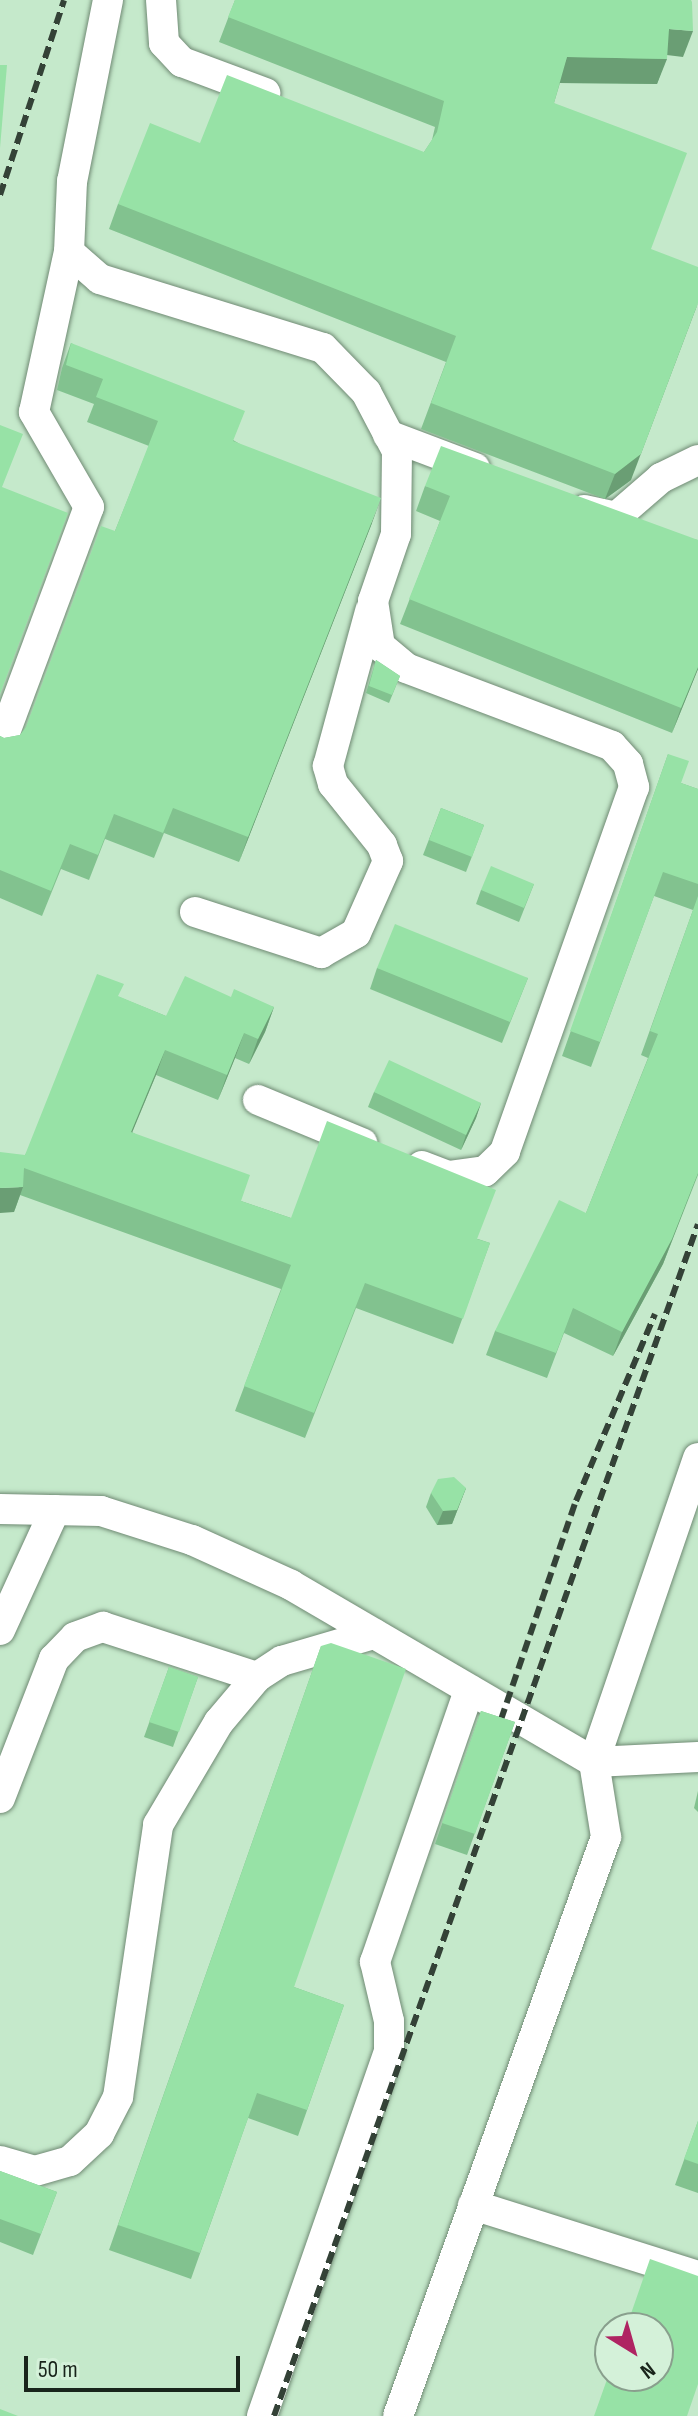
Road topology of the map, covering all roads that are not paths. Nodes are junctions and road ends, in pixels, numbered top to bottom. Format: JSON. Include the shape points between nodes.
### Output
{"nodes":[{"id":1,"x":108,"y":0,"type":"edge"},
{"id":2,"x":161,"y":0,"type":"edge"},
{"id":3,"x":297,"y":106,"type":"edge"},
{"id":4,"x":69,"y":252,"type":"junction"},
{"id":5,"x":388,"y":435,"type":"junction"},
{"id":6,"x":698,"y":460,"type":"edge"},
{"id":7,"x":502,"y":479,"type":"edge"},
{"id":8,"x":559,"y":500,"type":"edge"},
{"id":9,"x":373,"y":601,"type":"junction"},
{"id":10,"x":0,"y":746,"type":"edge"},
{"id":11,"x":195,"y":912,"type":"dead end"},
{"id":12,"x":258,"y":1100,"type":"dead end"},
{"id":13,"x":698,"y":1458,"type":"edge"},
{"id":14,"x":0,"y":1509,"type":"edge"},
{"id":15,"x":55,"y":1510,"type":"junction"},
{"id":16,"x":0,"y":1630,"type":"edge"},
{"id":17,"x":374,"y":1634,"type":"junction"},
{"id":18,"x":257,"y":1677,"type":"junction"},
{"id":19,"x":469,"y":1690,"type":"junction"},
{"id":20,"x":698,"y":1757,"type":"edge"},
{"id":21,"x":594,"y":1762,"type":"junction"},
{"id":22,"x":0,"y":1798,"type":"edge"},
{"id":23,"x":0,"y":2161,"type":"edge"},
{"id":24,"x":473,"y":2205,"type":"junction"},
{"id":25,"x":698,"y":2276,"type":"edge"},
{"id":26,"x":262,"y":2416,"type":"edge"},
{"id":27,"x":398,"y":2416,"type":"edge"}],
"edges":[{"from":1,"to":4,"type":"lane","via":[[72,181]]},
{"from":2,"to":3,"type":"lane","via":[[164,43],[182,62]]},
{"from":4,"to":5,"type":"lane","via":[[100,279],[323,348],[366,392]]},
{"from":4,"to":10,"type":"lane","via":[[34,412],[89,507]]},
{"from":5,"to":7,"type":"lane"},
{"from":5,"to":9,"type":"lane","via":[[397,451],[396,534]]},
{"from":6,"to":8,"type":"lane","via":[[661,478],[616,517],[602,517]]},
{"from":9,"to":11,"type":"lane","via":[[328,766],[333,784],[382,845],[388,861],[356,933],[321,953]]},
{"from":9,"to":12,"type":"lane","via":[[375,635],[390,659],[612,746],[628,764],[632,805],[534,1081],[505,1152],[485,1171],[448,1176]]},
{"from":13,"to":21,"type":"lane"},
{"from":14,"to":15,"type":"lane"},
{"from":15,"to":16,"type":"lane"},
{"from":15,"to":17,"type":"lane","via":[[101,1511],[192,1540],[291,1585]]},
{"from":17,"to":18,"type":"lane","via":[[282,1661]]},
{"from":17,"to":19,"type":"lane"},
{"from":18,"to":22,"type":"lane","via":[[103,1627],[75,1637],[54,1659]]},
{"from":18,"to":23,"type":"lane","via":[[219,1722],[158,1825],[118,2097],[99,2134],[70,2161],[35,2171]]},
{"from":19,"to":21,"type":"lane"},
{"from":19,"to":26,"type":"lane","via":[[375,1962],[389,2021],[389,2052]]},
{"from":20,"to":21,"type":"lane"},
{"from":21,"to":24,"type":"lane","via":[[606,1837]]},
{"from":24,"to":25,"type":"lane"},
{"from":24,"to":27,"type":"lane"}]}
